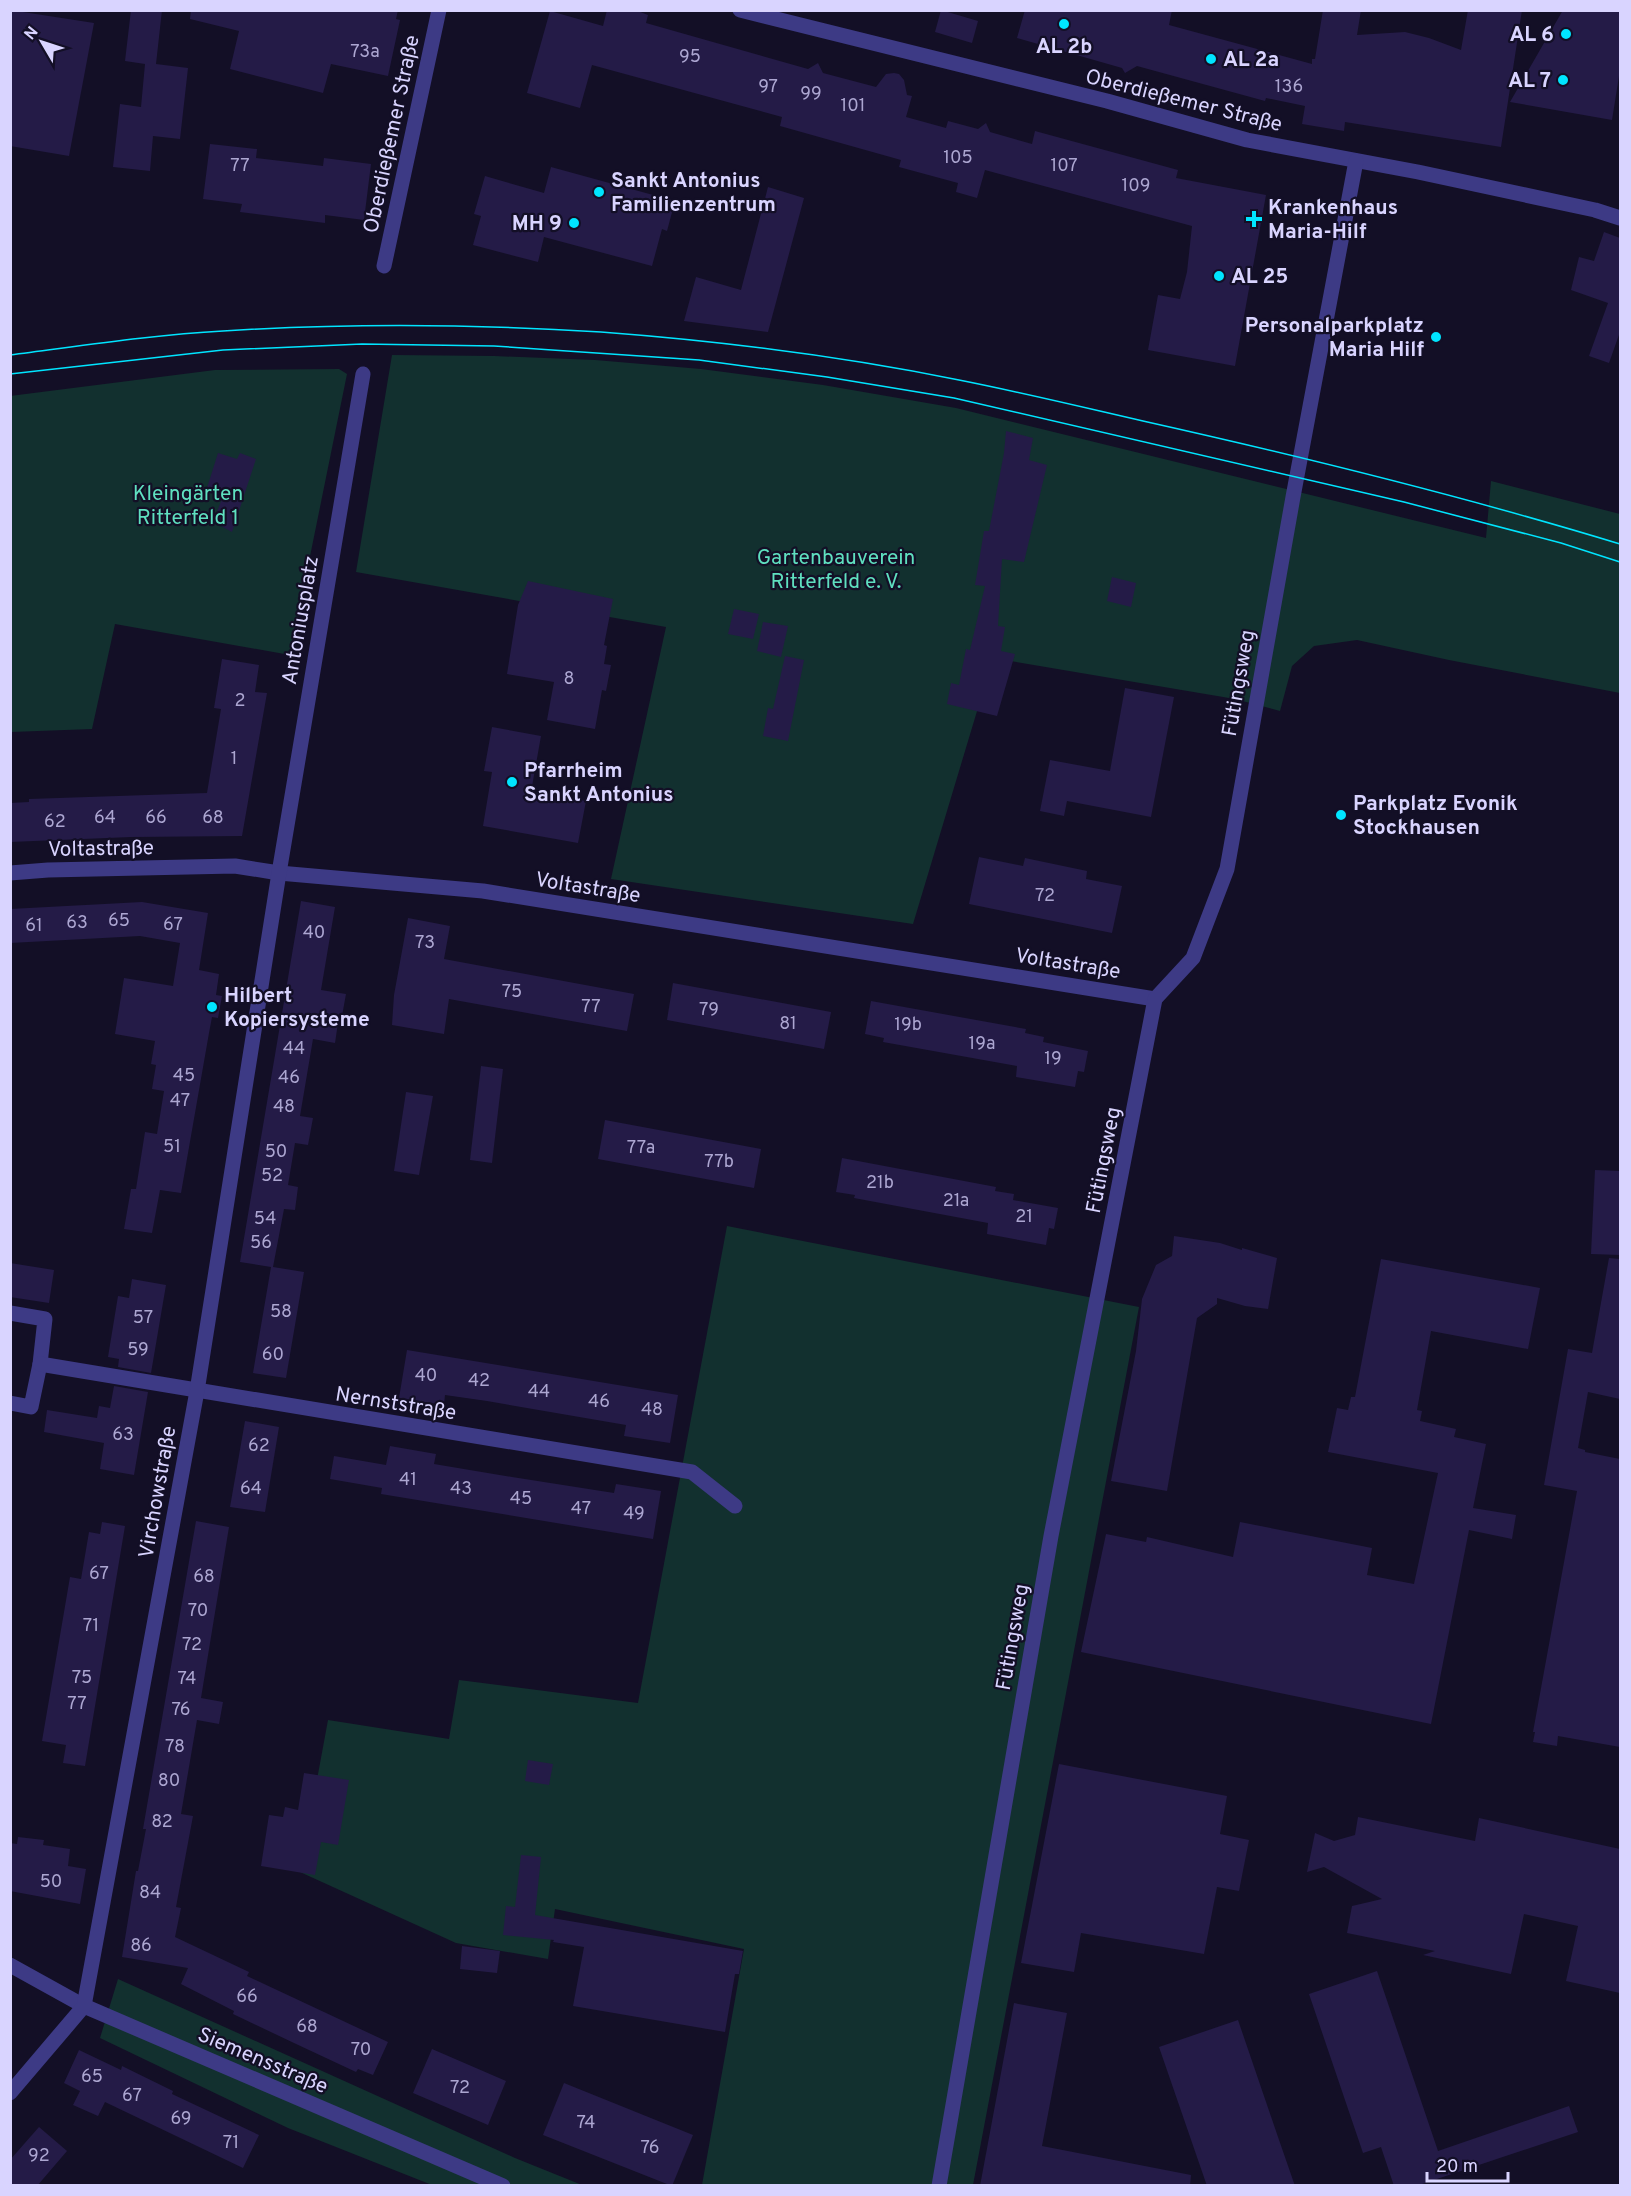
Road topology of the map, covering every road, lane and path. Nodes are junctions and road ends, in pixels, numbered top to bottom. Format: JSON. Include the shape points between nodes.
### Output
{"nodes":[{"id":1,"x":439,"y":10,"type":"edge"},
{"id":2,"x":740,"y":10,"type":"edge"},
{"id":3,"x":1356,"y":161,"type":"junction"},
{"id":4,"x":1620,"y":218,"type":"edge"},
{"id":5,"x":384,"y":266,"type":"dead end"},
{"id":6,"x":363,"y":374,"type":"dead end"},
{"id":7,"x":10,"y":873,"type":"edge"},
{"id":8,"x":279,"y":873,"type":"junction"},
{"id":9,"x":1155,"y":999,"type":"junction"},
{"id":10,"x":10,"y":1313,"type":"edge"},
{"id":11,"x":40,"y":1364,"type":"junction"},
{"id":12,"x":197,"y":1391,"type":"junction"},
{"id":13,"x":10,"y":1403,"type":"edge"},
{"id":14,"x":735,"y":1506,"type":"dead end"},
{"id":15,"x":10,"y":1965,"type":"edge"},
{"id":16,"x":84,"y":2006,"type":"junction"},
{"id":17,"x":10,"y":2092,"type":"edge"},
{"id":18,"x":503,"y":2186,"type":"edge"},
{"id":19,"x":939,"y":2186,"type":"edge"}],
"edges":[{"from":1,"to":5,"type":"street","name":"Oberdießemer Straße"},
{"from":2,"to":3,"type":"street","name":"Oberdießemer Straße","via":[[1107,101],[1247,140]]},
{"from":3,"to":4,"type":"street","name":"Oberdießemer Straße"},
{"from":3,"to":9,"type":"street","name":"Fütingsweg","via":[[1227,869],[1193,958]]},
{"from":6,"to":8,"type":"street","name":"Antoniusplatz"},
{"from":7,"to":8,"type":"street","name":"Voltastraße","via":[[235,866]]},
{"from":8,"to":9,"type":"street","name":"Voltastraße","via":[[483,891]]},
{"from":8,"to":12,"type":"street","name":"Virchowstraße"},
{"from":9,"to":19,"type":"street","name":"Fütingsweg","via":[[1051,1536]]},
{"from":10,"to":11,"type":"street","via":[[45,1319]]},
{"from":11,"to":12,"type":"street","name":"Nernststraße"},
{"from":11,"to":13,"type":"street","via":[[31,1407]]},
{"from":12,"to":14,"type":"street","name":"Nernststraße","via":[[692,1472]]},
{"from":12,"to":16,"type":"street","name":"Virchowstraße"},
{"from":15,"to":16,"type":"street","name":"Siemensstraße"},
{"from":16,"to":17,"type":"street"},
{"from":16,"to":18,"type":"street","name":"Siemensstraße"}]}
